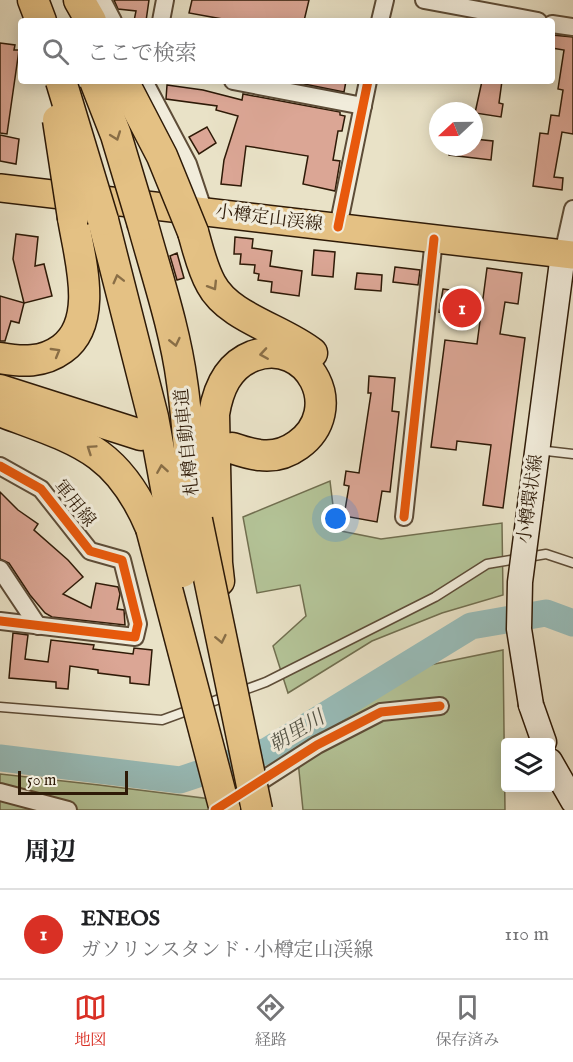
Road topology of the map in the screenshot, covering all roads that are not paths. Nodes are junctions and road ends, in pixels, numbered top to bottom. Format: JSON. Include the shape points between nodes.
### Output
{"nodes":[{"id":1,"x":25,"y":0,"type":"edge"},
{"id":2,"x":33,"y":0,"type":"edge"},
{"id":3,"x":60,"y":0,"type":"edge"},
{"id":4,"x":80,"y":0,"type":"edge"},
{"id":5,"x":102,"y":0,"type":"edge"},
{"id":6,"x":165,"y":0,"type":"edge"},
{"id":7,"x":382,"y":0,"type":"edge"},
{"id":8,"x":424,"y":0,"type":"edge"},
{"id":9,"x":31,"y":18,"type":"edge"},
{"id":10,"x":40,"y":18,"type":"edge"},
{"id":11,"x":68,"y":18,"type":"edge"},
{"id":12,"x":89,"y":18,"type":"edge"},
{"id":13,"x":111,"y":18,"type":"edge"},
{"id":14,"x":162,"y":18,"type":"edge"},
{"id":15,"x":380,"y":18,"type":"edge"},
{"id":16,"x":522,"y":18,"type":"edge"},
{"id":17,"x":555,"y":24,"type":"edge"},
{"id":18,"x":573,"y":27,"type":"edge"},
{"id":19,"x":51,"y":84,"type":"edge"},
{"id":20,"x":62,"y":84,"type":"edge"},
{"id":21,"x":95,"y":84,"type":"edge"},
{"id":22,"x":125,"y":84,"type":"edge"},
{"id":23,"x":146,"y":84,"type":"edge"},
{"id":24,"x":249,"y":84,"type":"edge"},
{"id":25,"x":367,"y":84,"type":"edge"},
{"id":26,"x":363,"y":106,"type":"junction"},
{"id":27,"x":0,"y":188,"type":"edge"},
{"id":28,"x":573,"y":209,"type":"edge"},
{"id":29,"x":198,"y":222,"type":"junction"},
{"id":30,"x":338,"y":227,"type":"junction"},
{"id":31,"x":434,"y":239,"type":"junction"},
{"id":32,"x":568,"y":255,"type":"edge"},
{"id":33,"x":0,"y":358,"type":"edge"},
{"id":34,"x":0,"y":375,"type":"edge"},
{"id":35,"x":0,"y":390,"type":"edge"},
{"id":36,"x":0,"y":411,"type":"edge"},
{"id":37,"x":537,"y":450,"type":"junction"},
{"id":38,"x":573,"y":454,"type":"edge"},
{"id":39,"x":0,"y":466,"type":"edge"},
{"id":40,"x":404,"y":517,"type":"dead end"},
{"id":41,"x":184,"y":522,"type":"junction"},
{"id":42,"x":573,"y":563,"type":"edge"},
{"id":43,"x":0,"y":569,"type":"edge"},
{"id":44,"x":0,"y":621,"type":"edge"},
{"id":45,"x":38,"y":626,"type":"junction"},
{"id":46,"x":440,"y":706,"type":"dead end"},
{"id":47,"x":0,"y":707,"type":"edge"},
{"id":48,"x":543,"y":738,"type":"edge"},
{"id":49,"x":555,"y":770,"type":"edge"},
{"id":50,"x":0,"y":792,"type":"edge"},
{"id":51,"x":573,"y":801,"type":"edge"},
{"id":52,"x":68,"y":810,"type":"edge"},
{"id":53,"x":215,"y":810,"type":"edge"},
{"id":54,"x":227,"y":810,"type":"edge"},
{"id":55,"x":257,"y":810,"type":"edge"}],
"edges":[{"from":1,"to":9,"type":"highway"},
{"from":2,"to":10,"type":"highway"},
{"from":3,"to":11,"type":"highway"},
{"from":4,"to":12,"type":"highway"},
{"from":5,"to":13,"type":"street"},
{"from":6,"to":14,"type":"street"},
{"from":7,"to":15,"type":"street"},
{"from":8,"to":16,"type":"street"},
{"from":17,"to":18,"type":"street"},
{"from":33,"to":19,"type":"highway","one_way":true,"bridge":true,"via":[[43,359],[64,348],[79,329],[84,306]]},
{"from":41,"to":20,"type":"highway","name":"札樽自動車道","one_way":true,"bridge":true,"via":[[153,417],[104,220]]},
{"from":21,"to":41,"type":"highway","name":"札樽自動車道","one_way":true,"bridge":true,"via":[[123,157],[176,345],[181,372]]},
{"from":22,"to":29,"type":"highway","bridge":true},
{"from":23,"to":29,"type":"street","via":[[188,164]]},
{"from":24,"to":26,"type":"street"},
{"from":25,"to":26,"type":"street"},
{"from":26,"to":30,"type":"street"},
{"from":27,"to":29,"type":"main road","name":"小樽定山渓線"},
{"from":28,"to":32,"type":"street"},
{"from":29,"to":30,"type":"main road","name":"小樽定山渓線"},
{"from":29,"to":41,"type":"highway","one_way":true,"via":[[203,268],[211,286],[236,310],[316,357],[329,372],[337,414],[322,447],[292,467],[274,470],[231,456],[276,455],[291,450],[315,430],[321,414],[321,396],[306,367],[278,352],[246,359],[223,381],[217,396]]},
{"from":30,"to":31,"type":"main road","name":"小樽定山渓線"},
{"from":31,"to":32,"type":"main road","name":"小樽定山渓線"},
{"from":31,"to":40,"type":"street"},
{"from":32,"to":37,"type":"main road","name":"小樽環状線"},
{"from":34,"to":35,"type":"highway","via":[[139,427]]},
{"from":41,"to":36,"type":"highway","one_way":true,"via":[[141,504],[128,483],[85,444]]},
{"from":37,"to":38,"type":"lane"},
{"from":37,"to":48,"type":"main road","name":"小樽環状線","bridge":true,"via":[[520,582],[519,629],[531,705]]},
{"from":39,"to":45,"type":"street","name":"軍用線","via":[[41,489],[90,551],[122,560],[138,624],[135,637]]},
{"from":41,"to":54,"type":"highway","bridge":true},
{"from":41,"to":55,"type":"highway","name":"札樽自動車道","one_way":true,"bridge":true,"via":[[214,607]]},
{"from":42,"to":47,"type":"lane","via":[[546,554],[487,564],[435,597],[267,682],[162,720]]},
{"from":43,"to":45,"type":"street"},
{"from":44,"to":45,"type":"street"},
{"from":46,"to":53,"type":"street","via":[[381,712],[316,745]]},
{"from":49,"to":51,"type":"main road"},
{"from":50,"to":52,"type":"street"}]}
